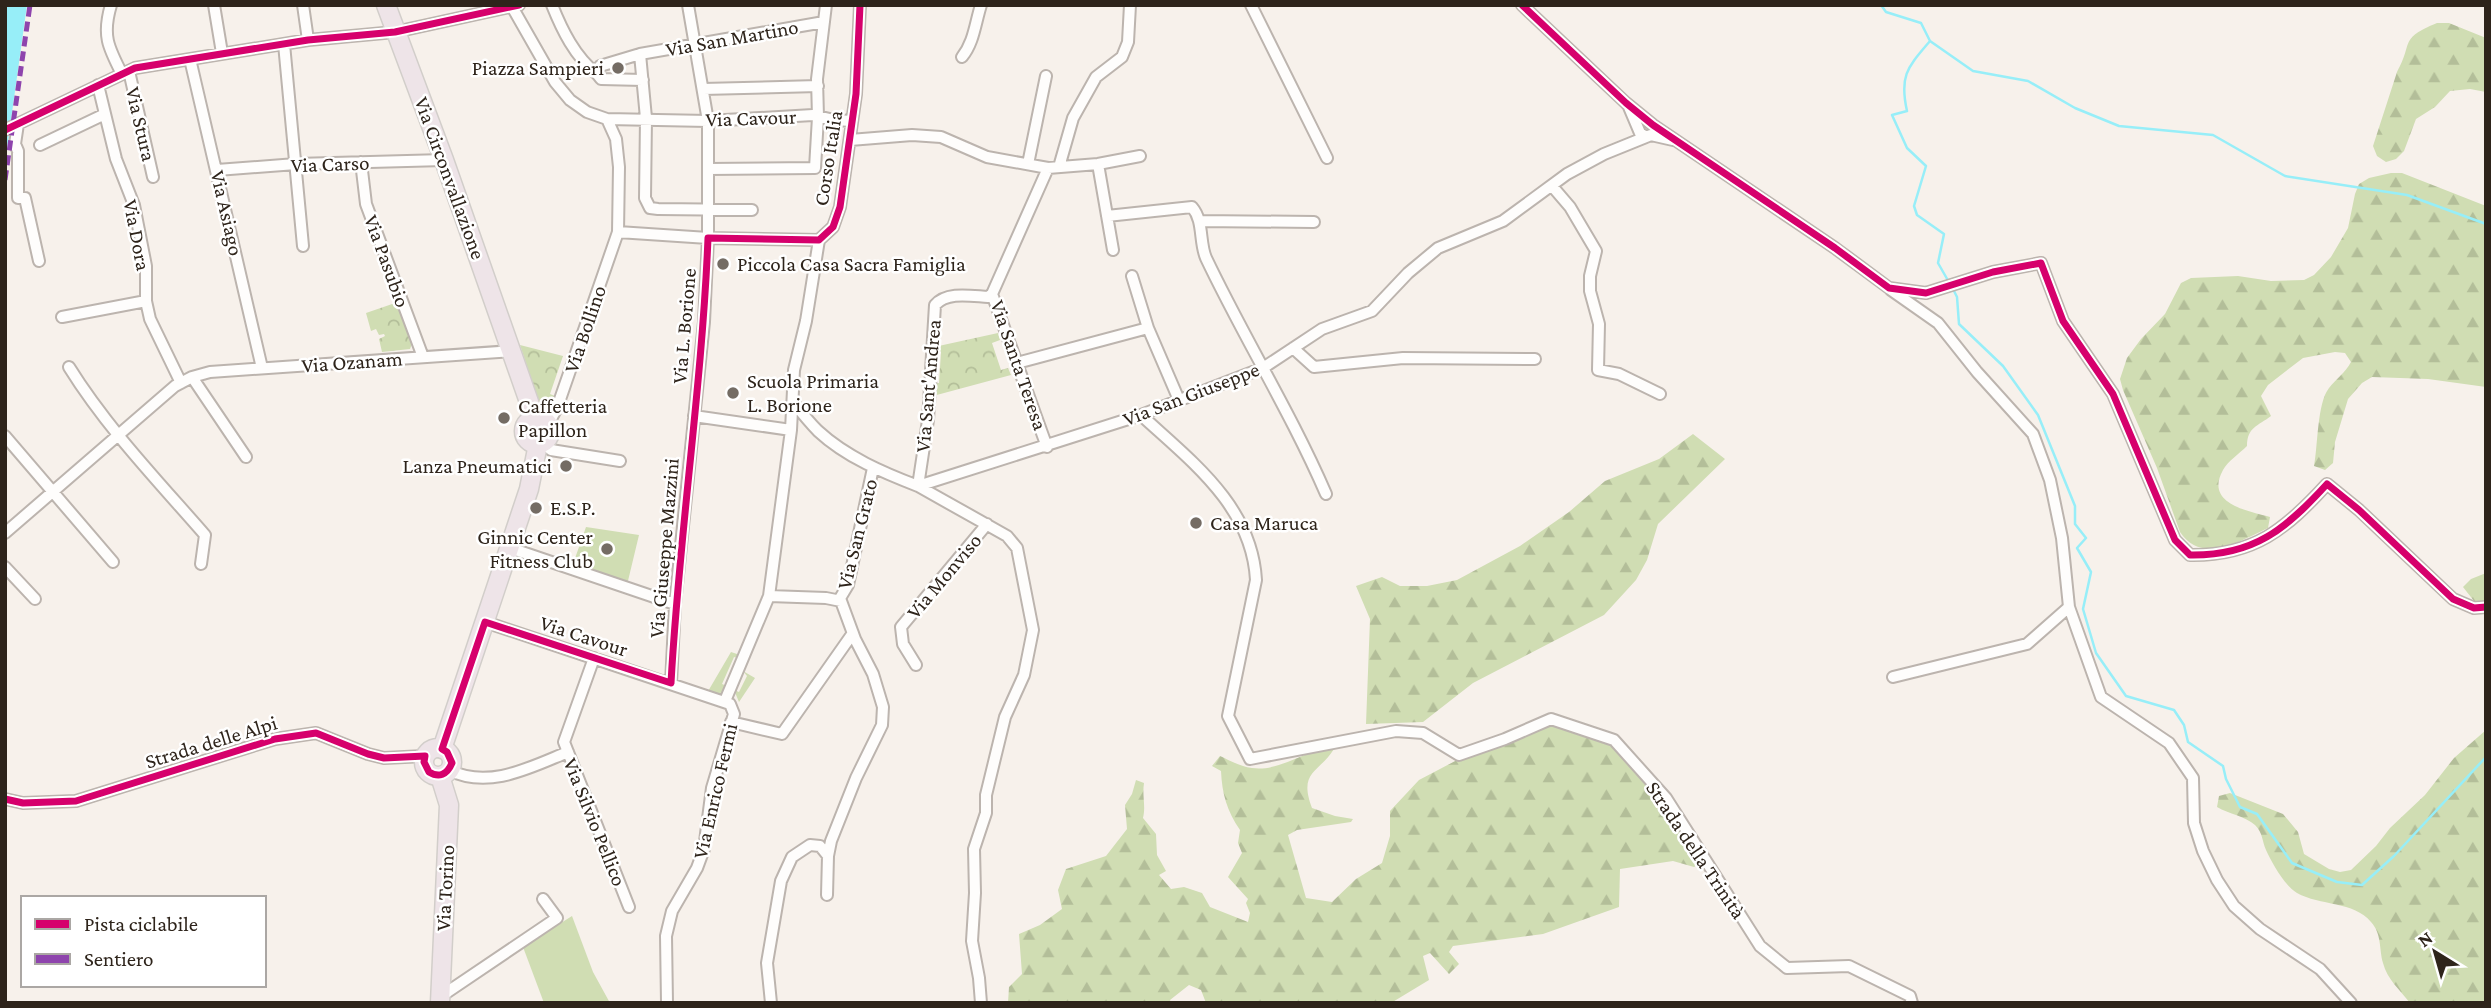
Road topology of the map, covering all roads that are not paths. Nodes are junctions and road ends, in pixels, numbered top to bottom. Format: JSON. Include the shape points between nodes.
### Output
{"nodes":[{"id":1,"x":111,"y":5,"type":"edge"},
{"id":2,"x":214,"y":5,"type":"edge"},
{"id":3,"x":303,"y":5,"type":"edge"},
{"id":4,"x":386,"y":5,"type":"edge"},
{"id":5,"x":552,"y":5,"type":"edge"},
{"id":6,"x":688,"y":5,"type":"edge"},
{"id":7,"x":826,"y":5,"type":"edge"},
{"id":8,"x":860,"y":5,"type":"edge"},
{"id":9,"x":981,"y":5,"type":"edge"},
{"id":10,"x":1130,"y":5,"type":"edge"},
{"id":11,"x":1251,"y":5,"type":"edge"},
{"id":12,"x":1522,"y":5,"type":"edge"},
{"id":13,"x":514,"y":6,"type":"edge"},
{"id":14,"x":824,"y":22,"type":"junction"},
{"id":15,"x":395,"y":32,"type":"junction"},
{"id":16,"x":308,"y":40,"type":"junction"},
{"id":17,"x":284,"y":44,"type":"junction"},
{"id":18,"x":695,"y":44,"type":"junction"},
{"id":19,"x":222,"y":53,"type":"junction"},
{"id":20,"x":640,"y":54,"type":"junction"},
{"id":21,"x":962,"y":57,"type":"dead end"},
{"id":22,"x":190,"y":59,"type":"junction"},
{"id":23,"x":126,"y":73,"type":"junction"},
{"id":24,"x":597,"y":74,"type":"junction"},
{"id":25,"x":1046,"y":76,"type":"dead end"},
{"id":26,"x":643,"y":80,"type":"junction"},
{"id":27,"x":99,"y":85,"type":"junction"},
{"id":28,"x":818,"y":86,"type":"junction"},
{"id":29,"x":703,"y":89,"type":"junction"},
{"id":30,"x":105,"y":114,"type":"junction"},
{"id":31,"x":818,"y":117,"type":"junction"},
{"id":32,"x":646,"y":118,"type":"junction"},
{"id":33,"x":607,"y":119,"type":"junction"},
{"id":34,"x":708,"y":121,"type":"junction"},
{"id":35,"x":852,"y":121,"type":"junction"},
{"id":36,"x":12,"y":127,"type":"edge"},
{"id":37,"x":1646,"y":129,"type":"junction"},
{"id":38,"x":850,"y":140,"type":"junction"},
{"id":39,"x":40,"y":145,"type":"dead end"},
{"id":40,"x":1140,"y":156,"type":"dead end"},
{"id":41,"x":1327,"y":158,"type":"dead end"},
{"id":42,"x":444,"y":160,"type":"junction"},
{"id":43,"x":361,"y":162,"type":"junction"},
{"id":44,"x":296,"y":164,"type":"junction"},
{"id":45,"x":1028,"y":164,"type":"junction"},
{"id":46,"x":1098,"y":164,"type":"junction"},
{"id":47,"x":1053,"y":167,"type":"junction"},
{"id":48,"x":708,"y":169,"type":"junction"},
{"id":49,"x":217,"y":170,"type":"junction"},
{"id":50,"x":153,"y":177,"type":"dead end"},
{"id":51,"x":1552,"y":186,"type":"junction"},
{"id":52,"x":708,"y":211,"type":"junction"},
{"id":53,"x":752,"y":211,"type":"dead end"},
{"id":54,"x":1107,"y":216,"type":"junction"},
{"id":55,"x":1199,"y":221,"type":"junction"},
{"id":56,"x":1314,"y":222,"type":"dead end"},
{"id":57,"x":618,"y":232,"type":"junction"},
{"id":58,"x":708,"y":239,"type":"junction"},
{"id":59,"x":819,"y":240,"type":"junction"},
{"id":60,"x":303,"y":246,"type":"dead end"},
{"id":61,"x":1113,"y":250,"type":"dead end"},
{"id":62,"x":39,"y":261,"type":"dead end"},
{"id":63,"x":1132,"y":276,"type":"dead end"},
{"id":64,"x":1889,"y":288,"type":"junction"},
{"id":65,"x":992,"y":294,"type":"junction"},
{"id":66,"x":146,"y":300,"type":"junction"},
{"id":67,"x":62,"y":317,"type":"dead end"},
{"id":68,"x":1148,"y":328,"type":"junction"},
{"id":69,"x":1293,"y":348,"type":"junction"},
{"id":70,"x":512,"y":351,"type":"junction"},
{"id":71,"x":423,"y":356,"type":"junction"},
{"id":72,"x":1535,"y":359,"type":"dead end"},
{"id":73,"x":1017,"y":363,"type":"junction"},
{"id":74,"x":69,"y":367,"type":"dead end"},
{"id":75,"x":262,"y":368,"type":"junction"},
{"id":76,"x":1263,"y":368,"type":"junction"},
{"id":77,"x":187,"y":380,"type":"junction"},
{"id":78,"x":1660,"y":394,"type":"dead end"},
{"id":79,"x":1179,"y":400,"type":"junction"},
{"id":80,"x":793,"y":402,"type":"junction"},
{"id":81,"x":1141,"y":415,"type":"junction"},
{"id":82,"x":694,"y":416,"type":"junction"},
{"id":83,"x":542,"y":421,"type":"junction"},
{"id":84,"x":791,"y":430,"type":"junction"},
{"id":85,"x":5,"y":436,"type":"edge"},
{"id":86,"x":119,"y":436,"type":"junction"},
{"id":87,"x":541,"y":444,"type":"junction"},
{"id":88,"x":1047,"y":447,"type":"junction"},
{"id":89,"x":246,"y":457,"type":"dead end"},
{"id":90,"x":620,"y":461,"type":"dead end"},
{"id":91,"x":873,"y":468,"type":"junction"},
{"id":92,"x":918,"y":486,"type":"junction"},
{"id":93,"x":54,"y":492,"type":"junction"},
{"id":94,"x":1326,"y":494,"type":"dead end"},
{"id":95,"x":987,"y":524,"type":"junction"},
{"id":96,"x":5,"y":533,"type":"edge"},
{"id":97,"x":510,"y":548,"type":"junction"},
{"id":98,"x":113,"y":562,"type":"dead end"},
{"id":99,"x":201,"y":564,"type":"dead end"},
{"id":100,"x":5,"y":567,"type":"edge"},
{"id":101,"x":769,"y":596,"type":"junction"},
{"id":102,"x":35,"y":599,"type":"dead end"},
{"id":103,"x":839,"y":600,"type":"junction"},
{"id":104,"x":675,"y":604,"type":"junction"},
{"id":105,"x":2069,"y":607,"type":"junction"},
{"id":106,"x":2486,"y":607,"type":"edge"},
{"id":107,"x":485,"y":622,"type":"junction"},
{"id":108,"x":853,"y":634,"type":"junction"},
{"id":109,"x":594,"y":658,"type":"junction"},
{"id":110,"x":916,"y":665,"type":"dead end"},
{"id":111,"x":1893,"y":677,"type":"dead end"},
{"id":112,"x":671,"y":683,"type":"junction"},
{"id":113,"x":724,"y":701,"type":"junction"},
{"id":114,"x":732,"y":722,"type":"junction"},
{"id":115,"x":433,"y":752,"type":"junction"},
{"id":116,"x":568,"y":752,"type":"junction"},
{"id":117,"x":444,"y":772,"type":"junction"},
{"id":118,"x":5,"y":799,"type":"edge"},
{"id":119,"x":828,"y":856,"type":"junction"},
{"id":120,"x":827,"y":895,"type":"dead end"},
{"id":121,"x":543,"y":899,"type":"dead end"},
{"id":122,"x":629,"y":907,"type":"dead end"},
{"id":123,"x":440,"y":1000,"type":"edge"},
{"id":124,"x":667,"y":1003,"type":"edge"},
{"id":125,"x":771,"y":1003,"type":"edge"},
{"id":126,"x":981,"y":1003,"type":"edge"},
{"id":127,"x":1912,"y":1003,"type":"edge"},
{"id":128,"x":2351,"y":1003,"type":"edge"}],
"edges":[{"from":1,"to":23,"type":"street","name":"Via Stura","via":[[107,43]]},
{"from":2,"to":19,"type":"street"},
{"from":3,"to":16,"type":"street"},
{"from":4,"to":15,"type":"main road","name":"Via Circonvallazione"},
{"from":5,"to":24,"type":"street","via":[[580,57]]},
{"from":6,"to":18,"type":"street"},
{"from":7,"to":14,"type":"street"},
{"from":8,"to":35,"type":"street","name":"Corso Italia"},
{"from":9,"to":21,"type":"street","via":[[972,44]]},
{"from":10,"to":47,"type":"street","name":"Via Santa Teresa","via":[[1128,42],[1122,57],[1096,77]]},
{"from":11,"to":41,"type":"street"},
{"from":12,"to":37,"type":"street","via":[[1626,103]]},
{"from":13,"to":15,"type":"street"},
{"from":13,"to":33,"type":"street","via":[[555,82],[570,100]]},
{"from":14,"to":18,"type":"street","name":"Via San Martino"},
{"from":14,"to":28,"type":"street"},
{"from":15,"to":16,"type":"street"},
{"from":15,"to":42,"type":"main road","name":"Via Circonvallazione"},
{"from":16,"to":17,"type":"street"},
{"from":17,"to":19,"type":"street"},
{"from":17,"to":44,"type":"street"},
{"from":18,"to":20,"type":"street","name":"Via San Martino"},
{"from":18,"to":29,"type":"street"},
{"from":19,"to":22,"type":"street"},
{"from":20,"to":24,"type":"street","via":[[600,66]]},
{"from":20,"to":26,"type":"street"},
{"from":22,"to":23,"type":"street"},
{"from":22,"to":49,"type":"street","name":"Via Asiago"},
{"from":23,"to":27,"type":"street"},
{"from":23,"to":50,"type":"street","name":"Via Stura"},
{"from":24,"to":26,"type":"street","via":[[601,79]]},
{"from":25,"to":45,"type":"street"},
{"from":26,"to":32,"type":"street"},
{"from":27,"to":30,"type":"street","name":"Via Dora"},
{"from":27,"to":36,"type":"street"},
{"from":28,"to":29,"type":"street"},
{"from":28,"to":31,"type":"street"},
{"from":29,"to":34,"type":"street"},
{"from":30,"to":39,"type":"street"},
{"from":30,"to":66,"type":"street","name":"Via Dora","via":[[134,205],[146,267]]},
{"from":31,"to":34,"type":"street","name":"Via Cavour"},
{"from":31,"to":35,"type":"street","name":"Via Cavour"},
{"from":31,"to":48,"type":"street","via":[[815,168]]},
{"from":32,"to":33,"type":"street","name":"Via Cavour"},
{"from":32,"to":34,"type":"street","name":"Via Cavour"},
{"from":32,"to":52,"type":"street","via":[[647,204],[658,209]]},
{"from":33,"to":57,"type":"street","via":[[616,139],[619,167]]},
{"from":34,"to":48,"type":"street"},
{"from":35,"to":38,"type":"street","name":"Corso Italia"},
{"from":36,"to":62,"type":"street","via":[[18,151],[18,198],[25,198]]},
{"from":37,"to":51,"type":"street","name":"Via San Giuseppe"},
{"from":37,"to":64,"type":"street","via":[[1678,141]]},
{"from":38,"to":45,"type":"street","via":[[941,137],[987,158]]},
{"from":38,"to":59,"type":"street","name":"Corso Italia","via":[[840,207],[833,226]]},
{"from":40,"to":46,"type":"street"},
{"from":42,"to":43,"type":"street","name":"Via Carso"},
{"from":42,"to":70,"type":"main road","name":"Via Circonvallazione"},
{"from":43,"to":44,"type":"street","name":"Via Carso"},
{"from":43,"to":71,"type":"street","name":"Via Pasubio","via":[[366,204]]},
{"from":44,"to":49,"type":"street","name":"Via Carso"},
{"from":44,"to":60,"type":"street"},
{"from":45,"to":47,"type":"street"},
{"from":46,"to":47,"type":"street"},
{"from":46,"to":54,"type":"street"},
{"from":47,"to":65,"type":"street","name":"Via Santa Teresa"},
{"from":48,"to":52,"type":"street"},
{"from":49,"to":75,"type":"street","name":"Via Asiago"},
{"from":51,"to":69,"type":"street","name":"Via San Giuseppe","via":[[1503,221],[1438,248],[1372,311],[1322,330]]},
{"from":51,"to":78,"type":"street","via":[[1596,251],[1590,291],[1599,324],[1598,370]]},
{"from":52,"to":53,"type":"street"},
{"from":52,"to":58,"type":"street"},
{"from":54,"to":55,"type":"street","via":[[1192,207]]},
{"from":54,"to":61,"type":"street"},
{"from":55,"to":56,"type":"street"},
{"from":55,"to":76,"type":"street","via":[[1203,251]]},
{"from":57,"to":58,"type":"street"},
{"from":57,"to":83,"type":"street","name":"Via Bollino","via":[[557,408]]},
{"from":58,"to":59,"type":"street"},
{"from":58,"to":82,"type":"street","name":"Via L. Borione"},
{"from":59,"to":80,"type":"street","via":[[794,370]]},
{"from":63,"to":68,"type":"street"},
{"from":64,"to":105,"type":"street","via":[[1938,323],[2033,434],[2050,480],[2063,538]]},
{"from":64,"to":106,"type":"street","via":[[1926,293],[2041,263],[2063,321],[2112,394],[2175,540],[2190,555],[2216,555],[2248,547],[2295,519],[2327,484],[2453,599],[2474,608]]},
{"from":65,"to":73,"type":"street","name":"Via Santa Teresa"},
{"from":65,"to":92,"type":"street","name":"Via Sant'Andrea","via":[[947,296],[935,305],[928,420]]},
{"from":66,"to":67,"type":"street"},
{"from":66,"to":77,"type":"street","name":"Via Dora","via":[[150,319]]},
{"from":68,"to":73,"type":"street"},
{"from":68,"to":79,"type":"street"},
{"from":69,"to":72,"type":"street","via":[[1314,367],[1403,358]]},
{"from":69,"to":76,"type":"street","name":"Via San Giuseppe"},
{"from":70,"to":71,"type":"street","name":"Via Ozanam"},
{"from":70,"to":83,"type":"main road"},
{"from":71,"to":75,"type":"street","name":"Via Ozanam"},
{"from":73,"to":88,"type":"street","name":"Via Santa Teresa"},
{"from":74,"to":86,"type":"street"},
{"from":75,"to":77,"type":"street","name":"Via Ozanam","via":[[210,372]]},
{"from":76,"to":79,"type":"street","name":"Via San Giuseppe"},
{"from":76,"to":94,"type":"street"},
{"from":77,"to":86,"type":"street"},
{"from":77,"to":89,"type":"street"},
{"from":79,"to":81,"type":"street","name":"Via San Giuseppe"},
{"from":80,"to":84,"type":"street"},
{"from":80,"to":91,"type":"street","via":[[836,446]]},
{"from":81,"to":88,"type":"street","name":"Via San Giuseppe"},
{"from":81,"to":127,"type":"street","name":"Strada della Trinità","via":[[1227,499],[1255,558],[1256,580],[1228,716],[1250,759],[1396,731],[1423,733],[1459,755],[1551,719],[1614,740],[1666,798],[1760,946],[1787,968],[1849,966],[1910,996]]},
{"from":82,"to":84,"type":"street"},
{"from":82,"to":104,"type":"street","name":"Via Giuseppe Mazzini"},
{"from":83,"to":87,"type":"main road","via":[[526,426],[525,434],[529,441]]},
{"from":84,"to":101,"type":"street"},
{"from":85,"to":93,"type":"street"},
{"from":86,"to":93,"type":"street"},
{"from":86,"to":99,"type":"street","via":[[205,535]]},
{"from":87,"to":90,"type":"street","via":[[551,450]]},
{"from":87,"to":97,"type":"main road"},
{"from":88,"to":92,"type":"street","name":"Via San Giuseppe"},
{"from":91,"to":92,"type":"street"},
{"from":91,"to":103,"type":"street","name":"Via San Grato","via":[[848,585]]},
{"from":92,"to":95,"type":"street"},
{"from":93,"to":96,"type":"street"},
{"from":93,"to":98,"type":"street"},
{"from":95,"to":110,"type":"street","name":"Via Monviso","via":[[901,627],[903,644]]},
{"from":95,"to":126,"type":"street","via":[[1017,548],[1033,630],[1024,675],[1005,718],[974,849],[972,940]]},
{"from":97,"to":104,"type":"street"},
{"from":97,"to":107,"type":"main road"},
{"from":100,"to":102,"type":"street"},
{"from":101,"to":103,"type":"street"},
{"from":101,"to":113,"type":"street"},
{"from":103,"to":108,"type":"street"},
{"from":104,"to":112,"type":"street","name":"Via Giuseppe Mazzini"},
{"from":105,"to":111,"type":"street","via":[[2027,644]]},
{"from":105,"to":128,"type":"street","via":[[2101,696],[2169,743],[2193,778],[2194,823],[2203,851],[2234,906],[2320,968]]},
{"from":107,"to":109,"type":"street","name":"Via Cavour"},
{"from":107,"to":115,"type":"main road"},
{"from":108,"to":114,"type":"street","via":[[782,734]]},
{"from":108,"to":119,"type":"street","via":[[873,674],[883,707],[882,725],[856,778]]},
{"from":109,"to":112,"type":"street","name":"Via Cavour"},
{"from":109,"to":116,"type":"street","name":"Via Silvio Pellico","via":[[564,743]]},
{"from":112,"to":113,"type":"street","name":"Via Cavour"},
{"from":113,"to":114,"type":"street","name":"Via Enrico Fermi","via":[[734,714]]},
{"from":114,"to":124,"type":"street","name":"Via Enrico Fermi","via":[[712,788],[704,849],[672,911],[666,936]]},
{"from":115,"to":117,"type":"main road","via":[[425,768],[434,775]]},
{"from":115,"to":118,"type":"street","name":"Strada delle Alpi","via":[[384,758],[309,733],[275,739],[76,801]]},
{"from":116,"to":117,"type":"street","via":[[512,775],[481,778]]},
{"from":116,"to":122,"type":"street","name":"Via Silvio Pellico"},
{"from":117,"to":123,"type":"main road","name":"Via Torino","via":[[449,805]]},
{"from":119,"to":120,"type":"street"},
{"from":119,"to":125,"type":"street","via":[[820,846],[810,845],[792,857],[781,881],[767,963]]},
{"from":121,"to":123,"type":"street","via":[[557,918]]}]}
